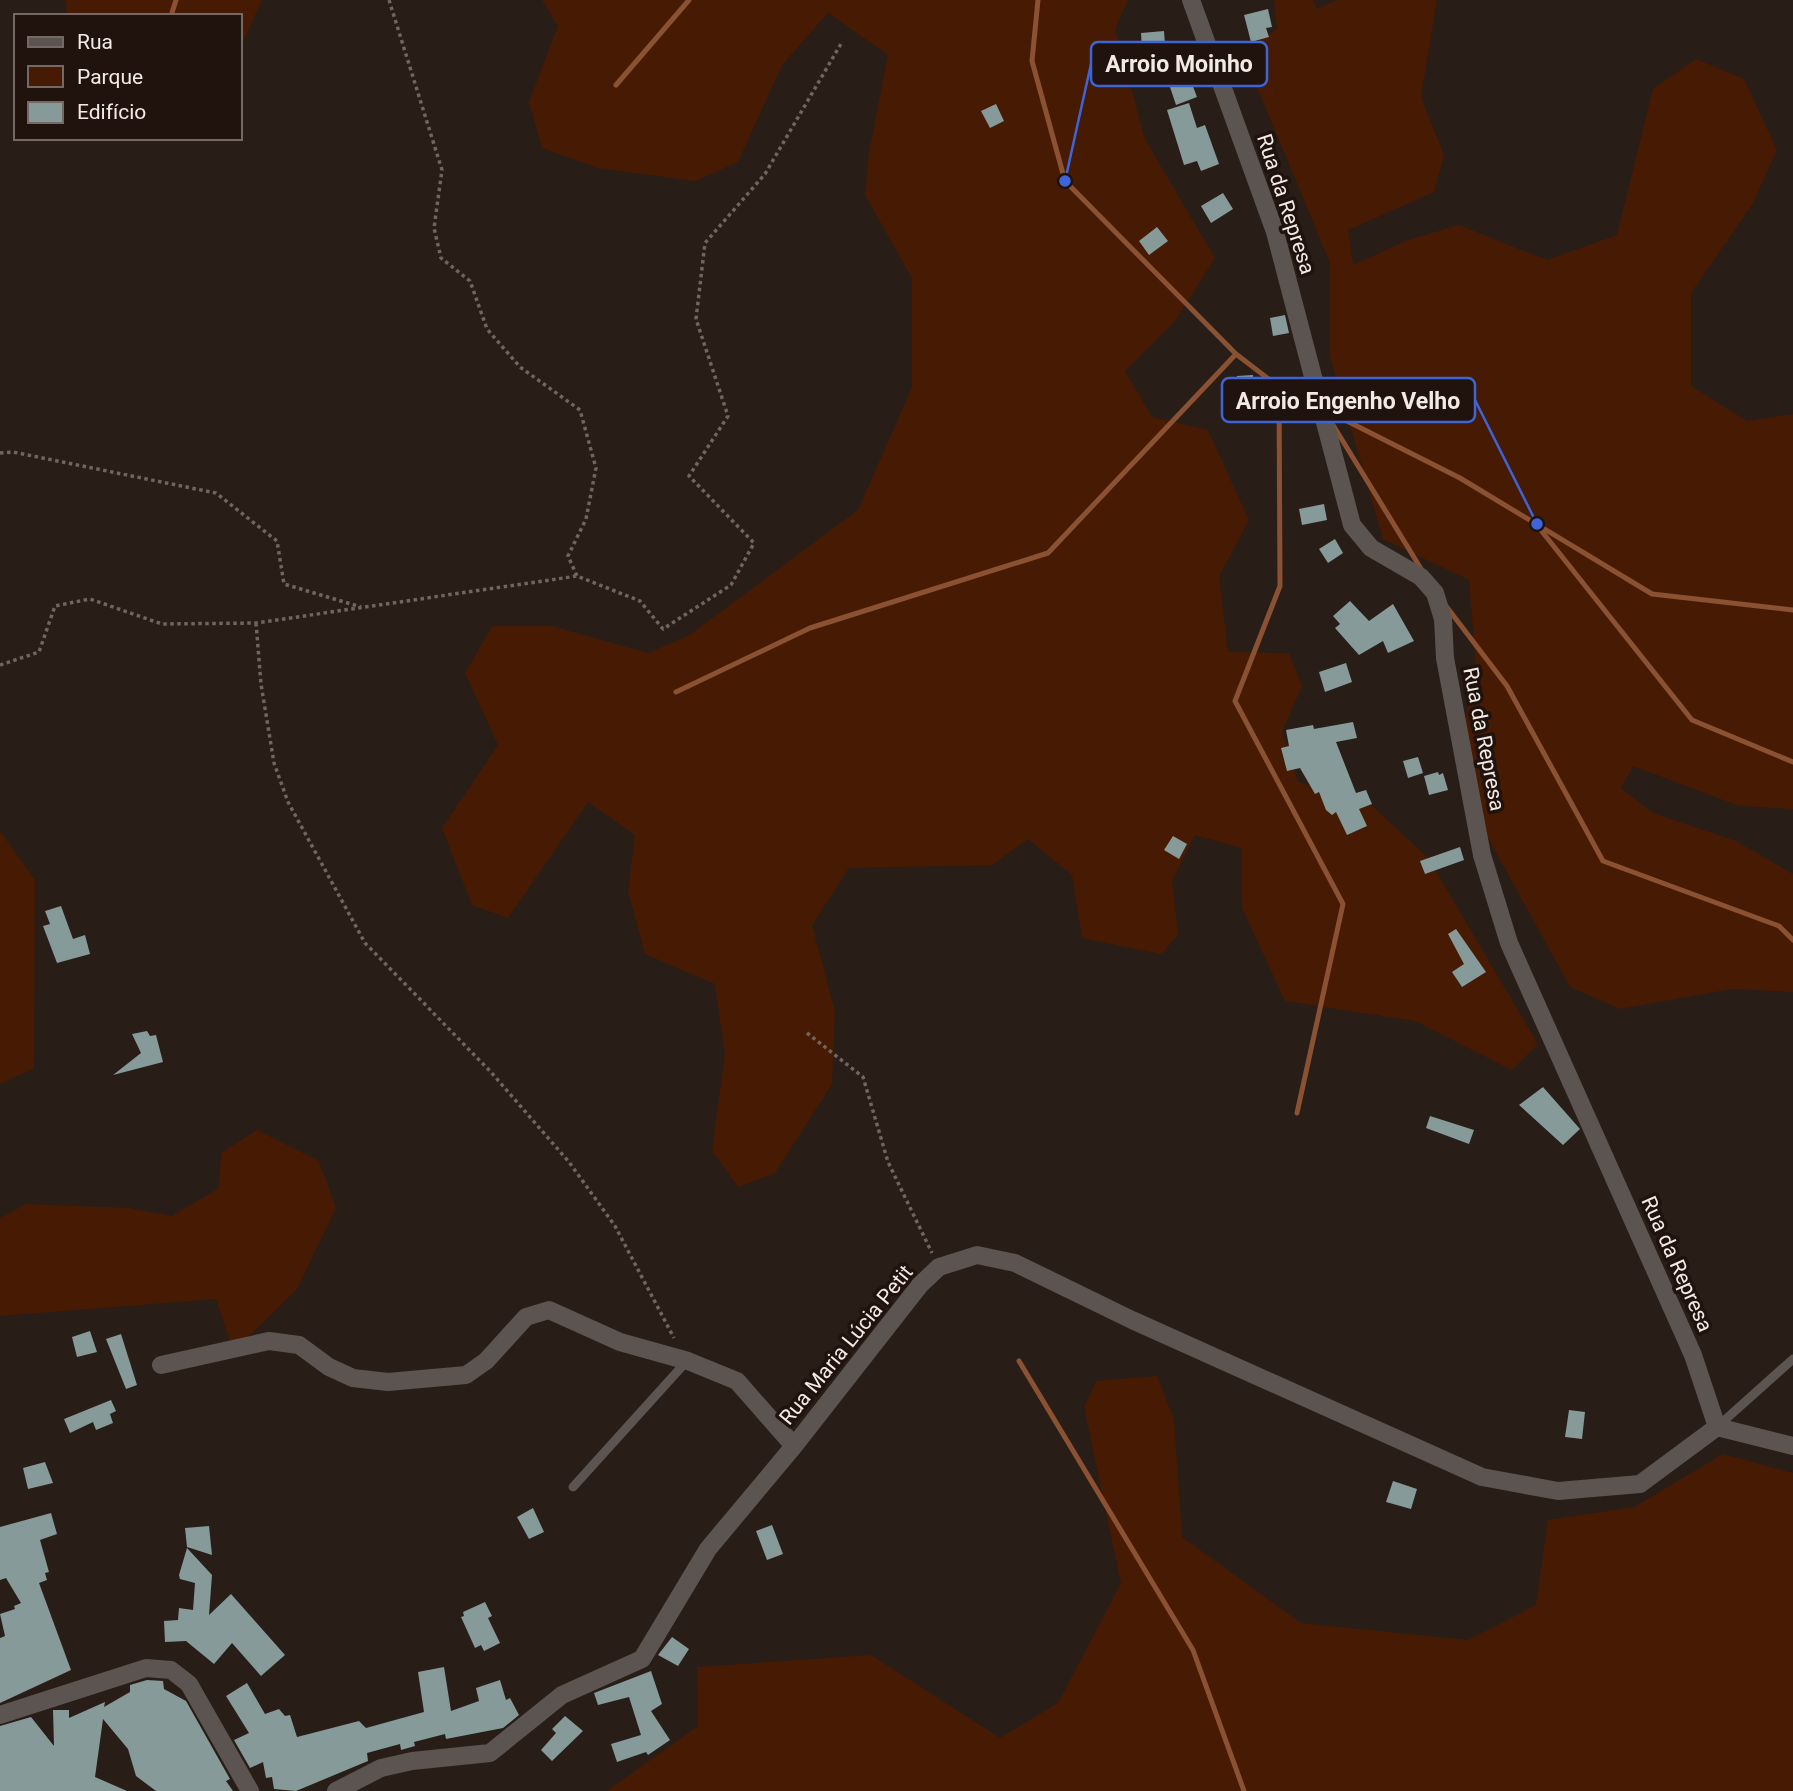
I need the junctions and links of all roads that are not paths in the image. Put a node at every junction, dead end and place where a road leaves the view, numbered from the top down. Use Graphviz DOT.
graph roads {
  1 [pos="1191,0"];
  2 [pos="1793,1359"];
  3 [pos="688,1361"];
  4 [pos="161,1365"];
  5 [pos="1717,1427"];
  6 [pos="794,1446"];
  7 [pos="1793,1447"];
  8 [pos="573,1487"];
  9 [pos="0,1715"];
  10 [pos="250,1791"];
  11 [pos="336,1791"];
  1 -- 5 [label="street, Rua da Represa"];
  2 -- 5 [label="lane"];
  3 -- 4 [label="street"];
  3 -- 6 [label="street"];
  3 -- 8 [label="lane"];
  5 -- 6 [label="street, Rua Maria Lúcia Petit"];
  5 -- 7 [label="street"];
  6 -- 11 [label="street, Rua Maria Lúcia Petit"];
  9 -- 10 [label="street"];
}
